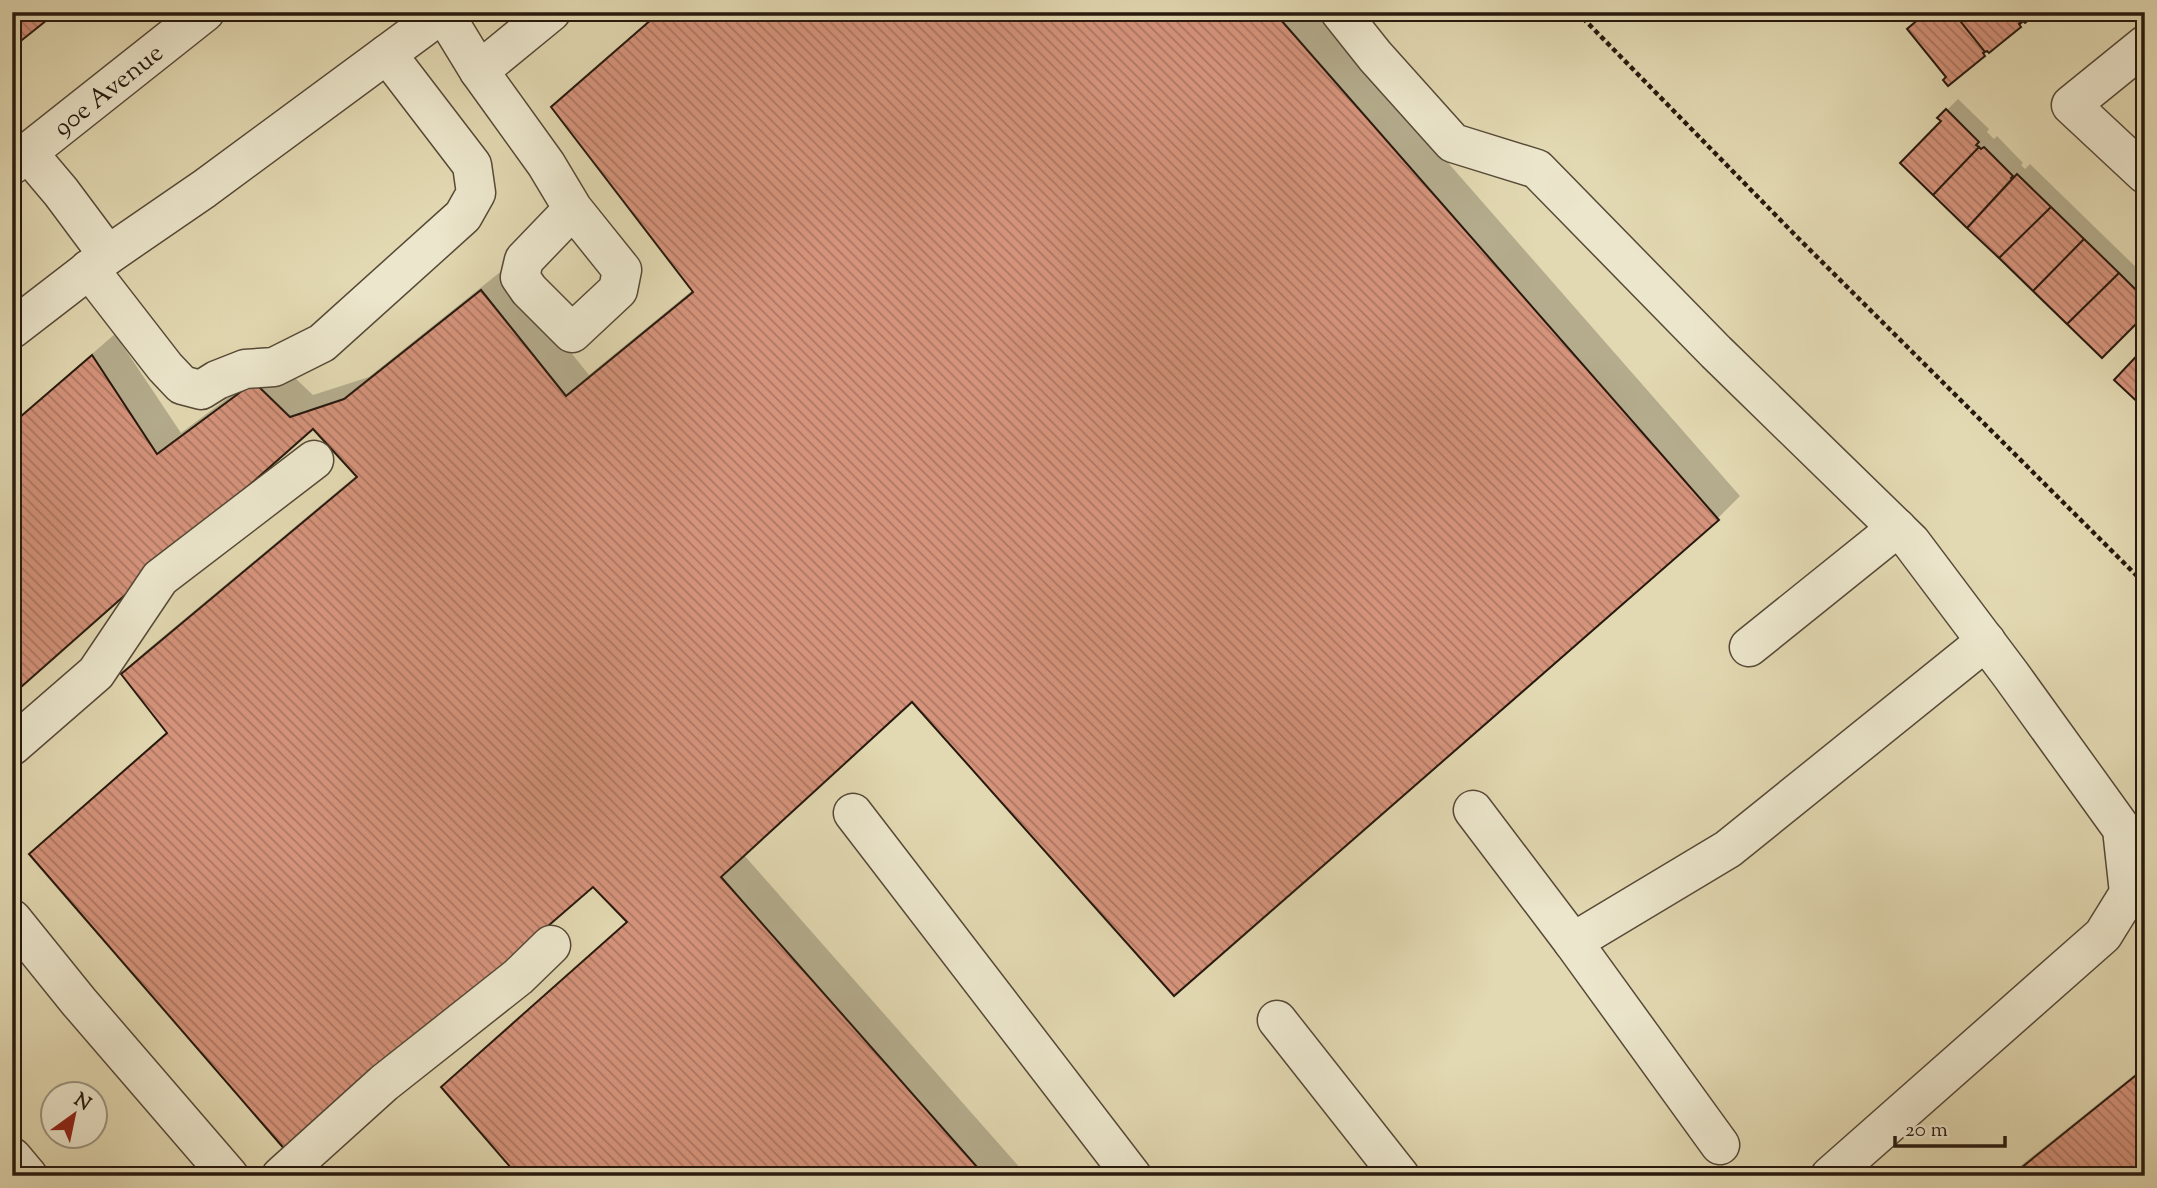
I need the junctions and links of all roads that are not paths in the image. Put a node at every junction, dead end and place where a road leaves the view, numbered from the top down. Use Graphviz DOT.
graph roads {
  1 [pos="205,12"];
  2 [pos="443,12"];
  3 [pos="551,12"];
  4 [pos="1340,12"];
  5 [pos="2145,45"];
  6 [pos="387,54"];
  7 [pos="479,71"];
  8 [pos="20,159"];
  9 [pos="2145,174"];
  10 [pos="573,209"];
  11 [pos="98,262"];
  12 [pos="12,329"];
  13 [pos="314,460"];
  14 [pos="1897,528"];
  15 [pos="1986,641"];
  16 [pos="1749,647"];
  17 [pos="12,746"];
  18 [pos="1473,810"];
  19 [pos="853,813"];
  20 [pos="12,919"];
  21 [pos="1573,942"];
  22 [pos="551,945"];
  23 [pos="1277,1020"];
  24 [pos="1720,1144"];
  25 [pos="12,1157"];
  26 [pos="28,1176"];
  27 [pos="229,1176"];
  28 [pos="281,1176"];
  29 [pos="1132,1176"];
  30 [pos="1400,1176"];
  31 [pos="1830,1176"];
  1 -- 8 [label="street, 90e Avenue"];
  2 -- 6 [label="street"];
  2 -- 7 [label="street"];
  3 -- 7 [label="street"];
  4 -- 14 [label="street"];
  5 -- 9 [label="street"];
  6 -- 11 [label="street"];
  6 -- 11 [label="street"];
  7 -- 10 [label="street"];
  8 -- 11 [label="street"];
  11 -- 12 [label="street"];
  13 -- 17 [label="street"];
  14 -- 15 [label="street"];
  14 -- 16 [label="street"];
  15 -- 21 [label="street"];
  15 -- 31 [label="street"];
  18 -- 21 [label="street"];
  19 -- 29 [label="street"];
  20 -- 27 [label="street"];
  21 -- 24 [label="street"];
  22 -- 28 [label="street"];
  23 -- 30 [label="street"];
  25 -- 26 [label="street"];
}
